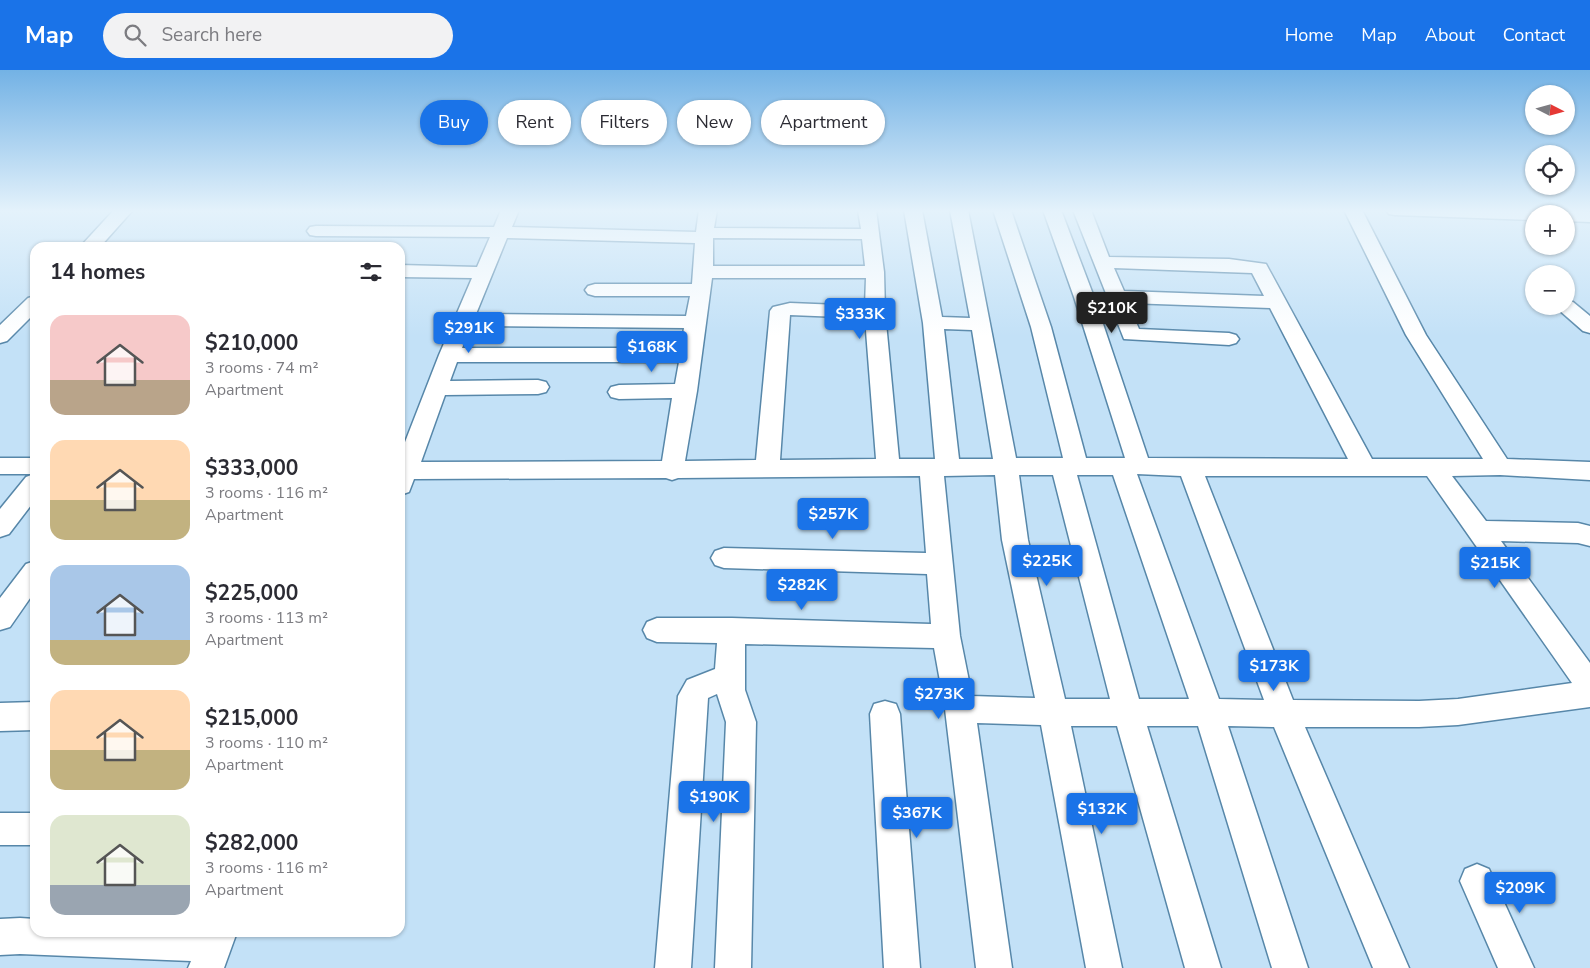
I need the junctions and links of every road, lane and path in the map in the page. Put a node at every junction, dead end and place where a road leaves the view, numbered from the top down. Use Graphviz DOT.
graph roads {
  1 [pos="491,252"];
  2 [pos="703,252"];
  3 [pos="872,252"];
  4 [pos="920,252"];
  5 [pos="967,252"];
  6 [pos="1016,252"];
  7 [pos="1067,252"];
  8 [pos="1098,252"];
  9 [pos="1374,252"];
  10 [pos="1102,262"];
  11 [pos="405,271"];
  12 [pos="875,272"];
  13 [pos="482,273"];
  14 [pos="701,281"];
  15 [pos="595,290"];
  16 [pos="1117,297"];
  17 [pos="1277,302"];
  18 [pos="30,307"];
  19 [pos="0,311"];
  20 [pos="875,312"];
  21 [pos="1575,314"];
  22 [pos="463,320"];
  23 [pos="696,322"];
  24 [pos="933,323"];
  25 [pos="980,324"];
  26 [pos="1590,327"];
  27 [pos="0,337"];
  28 [pos="1229,339"];
  29 [pos="449,355"];
  30 [pos="691,355"];
  31 [pos="538,387"];
  32 [pos="437,388"];
  33 [pos="686,391"];
  34 [pos="619,392"];
  35 [pos="0,466"];
  36 [pos="30,466"];
  37 [pos="1131,466"];
  38 [pos="939,467"];
  39 [pos="1006,467"];
  40 [pos="1070,467"];
  41 [pos="1500,467"];
  42 [pos="405,468"];
  43 [pos="888,468"];
  44 [pos="1190,468"];
  45 [pos="1365,468"];
  46 [pos="1434,468"];
  47 [pos="767,469"];
  48 [pos="672,471"];
  49 [pos="1590,471"];
  50 [pos="405,476"];
  51 [pos="30,489"];
  52 [pos="0,527"];
  53 [pos="1478,531"];
  54 [pos="1590,536"];
  55 [pos="724,558"];
  56 [pos="941,564"];
  57 [pos="30,578"];
  58 [pos="0,619"];
  59 [pos="657,630"];
  60 [pos="732,630"];
  61 [pos="946,636"];
  62 [pos="729,677"];
  63 [pos="1590,686"];
  64 [pos="1590,694"];
  65 [pos="960,709"];
  66 [pos="1053,712"];
  67 [pos="1128,712"];
  68 [pos="1208,712"];
  69 [pos="885,714"];
  70 [pos="1284,714"];
  71 [pos="30,716"];
  72 [pos="0,717"];
  73 [pos="30,829"];
  74 [pos="0,830"];
  75 [pos="1477,881"];
  76 [pos="30,937"];
  77 [pos="36,937"];
  78 [pos="0,938"];
  79 [pos="214,948"];
  80 [pos="673,968"];
  81 [pos="733,968"];
  82 [pos="902,968"];
  83 [pos="994,968"];
  84 [pos="1104,968"];
  85 [pos="1203,968"];
  86 [pos="1290,968"];
  87 [pos="1391,968"];
  88 [pos="1516,968"];
  1 -- 13 [label="street"];
  2 -- 14 [label="street"];
  3 -- 12 [label="street"];
  4 -- 24 [label="street"];
  5 -- 25 [label="street"];
  6 -- 40 [label="street"];
  7 -- 37 [label="street"];
  8 -- 10 [label="street"];
  9 -- 41 [label="street"];
  10 -- 16 [label="street"];
  10 -- 17 [label="street"];
  11 -- 13 [label="street"];
  12 -- 14 [label="street"];
  12 -- 20 [label="street"];
  13 -- 22 [label="street"];
  14 -- 15 [label="street"];
  14 -- 23 [label="street"];
  16 -- 17 [label="street"];
  16 -- 28 [label="street"];
  17 -- 45 [label="street"];
  18 -- 19 [label="street"];
  18 -- 27 [label="street"];
  20 -- 43 [label="street"];
  20 -- 47 [label="street"];
  21 -- 26 [label="street"];
  22 -- 23 [label="street"];
  22 -- 29 [label="street"];
  23 -- 30 [label="street"];
  24 -- 25 [label="street"];
  24 -- 38 [label="street"];
  25 -- 39 [label="street"];
  29 -- 30 [label="street"];
  29 -- 32 [label="street"];
  30 -- 33 [label="street"];
  31 -- 32 [label="street"];
  32 -- 42 [label="street"];
  33 -- 34 [label="street"];
  33 -- 48 [label="street"];
  35 -- 36 [label="street"];
  37 -- 40 [label="street"];
  37 -- 44 [label="street"];
  37 -- 68 [label="street"];
  38 -- 39 [label="street"];
  38 -- 43 [label="street"];
  38 -- 56 [label="street"];
  39 -- 40 [label="street"];
  39 -- 66 [label="street"];
  40 -- 67 [label="street"];
  41 -- 46 [label="street"];
  41 -- 49 [label="street"];
  43 -- 47 [label="street"];
  44 -- 45 [label="street"];
  44 -- 70 [label="street"];
  45 -- 46 [label="street"];
  46 -- 53 [label="street"];
  47 -- 48 [label="street"];
  48 -- 50 [label="street"];
  51 -- 52 [label="street"];
  53 -- 54 [label="street"];
  53 -- 63 [label="street"];
  55 -- 56 [label="street"];
  56 -- 61 [label="street"];
  57 -- 58 [label="street"];
  59 -- 60 [label="street"];
  60 -- 61 [label="street"];
  60 -- 62 [label="street"];
  61 -- 65 [label="street"];
  62 -- 80 [label="street"];
  62 -- 81 [label="street"];
  64 -- 70 [label="street"];
  65 -- 66 [label="street"];
  65 -- 83 [label="street"];
  66 -- 67 [label="street"];
  66 -- 84 [label="street"];
  67 -- 68 [label="street"];
  67 -- 85 [label="street"];
  68 -- 70 [label="street"];
  68 -- 86 [label="street"];
  69 -- 82 [label="street"];
  70 -- 87 [label="street"];
  71 -- 72 [label="street"];
  73 -- 74 [label="street"];
  75 -- 88 [label="street"];
  76 -- 78 [label="street"];
  77 -- 79 [label="street"];
}
